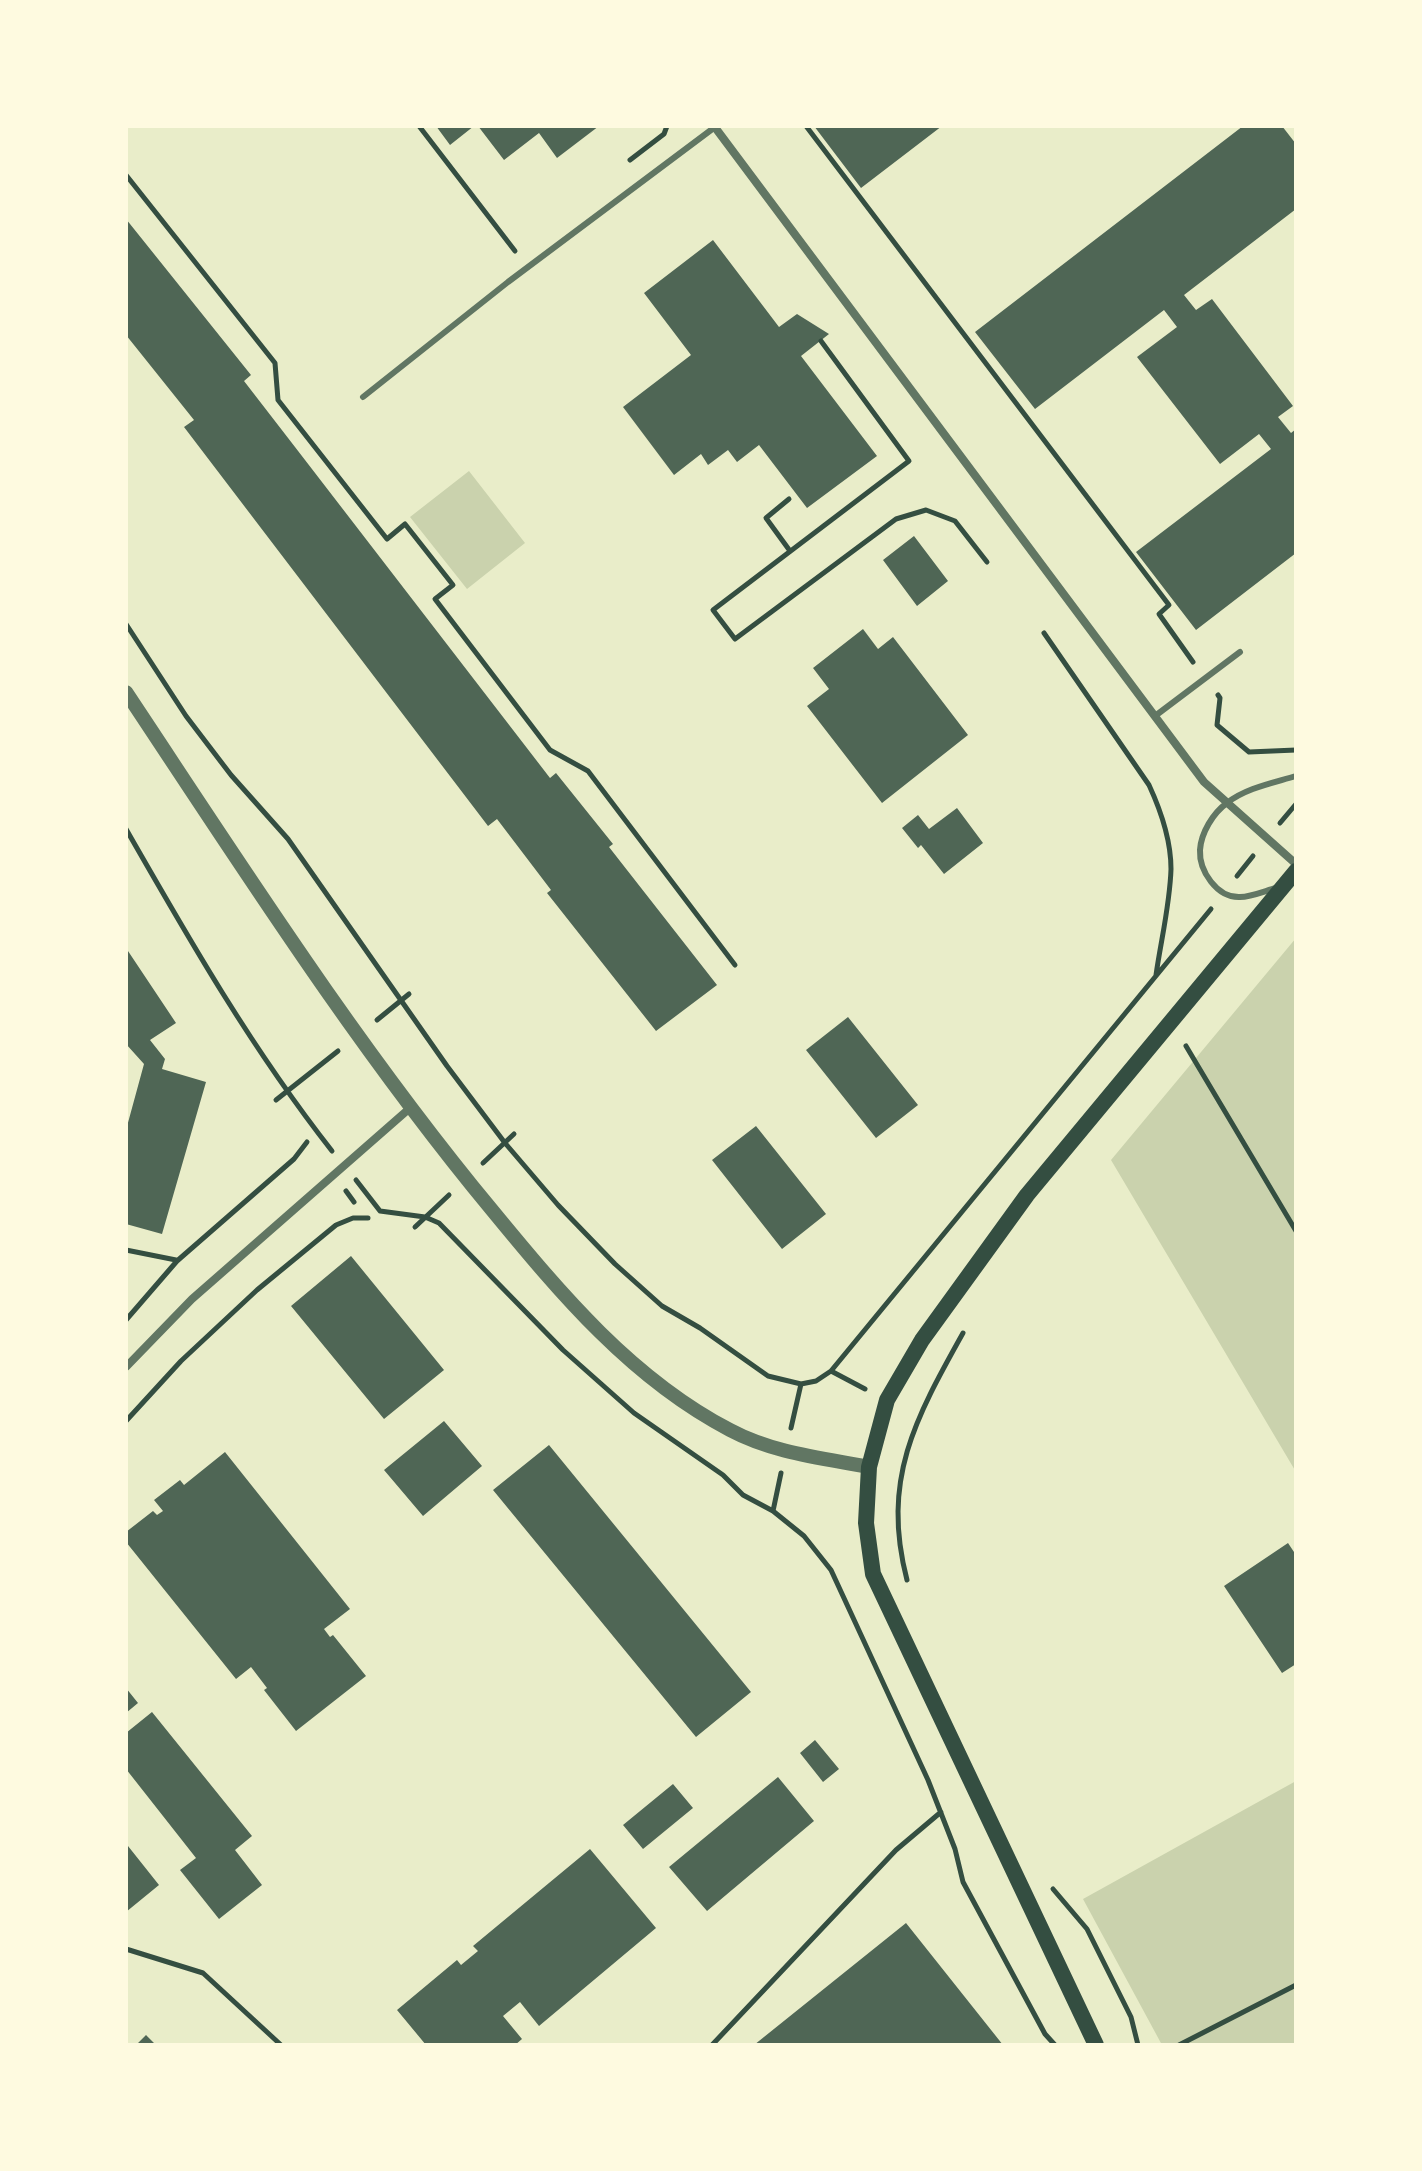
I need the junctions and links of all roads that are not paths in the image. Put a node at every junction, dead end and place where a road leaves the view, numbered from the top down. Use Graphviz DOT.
graph roads {
  1 [pos="714,127"];
  2 [pos="363,397"];
  3 [pos="1240,652"];
  4 [pos="126,692"];
  5 [pos="1155,716"];
  6 [pos="1296,776"];
  7 [pos="1226,803"];
  8 [pos="1296,864"];
  9 [pos="1296,871"];
  10 [pos="1284,886"];
  11 [pos="410,1108"];
  12 [pos="126,1367"];
  13 [pos="869,1467"];
  14 [pos="1096,2045"];
  1 -- 2 [label="lane"];
  1 -- 5 [label="street"];
  3 -- 5 [label="lane"];
  4 -- 11 [label="street"];
  5 -- 7 [label="street"];
  6 -- 7 [label="lane"];
  7 -- 8 [label="street"];
  7 -- 10 [label="lane"];
  9 -- 10 [label="main road"];
  10 -- 13 [label="main road"];
  11 -- 12 [label="street"];
  11 -- 13 [label="street"];
  13 -- 14 [label="main road"];
}
